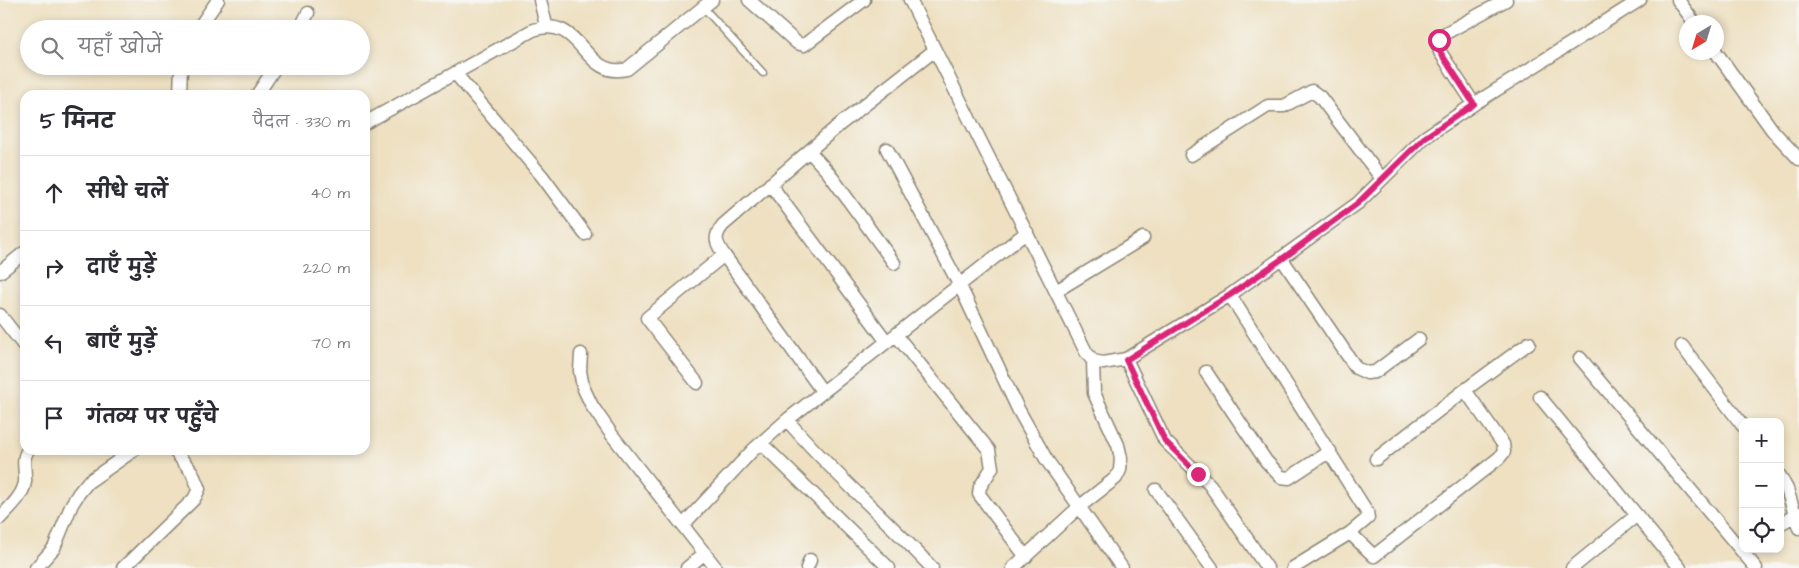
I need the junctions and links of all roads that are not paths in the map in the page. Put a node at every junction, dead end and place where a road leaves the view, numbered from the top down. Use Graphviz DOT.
graph roads {
  1 [pos="218,0"];
  2 [pos="540,0"];
  3 [pos="749,0"];
  4 [pos="864,0"];
  5 [pos="910,0"];
  6 [pos="1506,0"];
  7 [pos="1640,0"];
  8 [pos="1678,0"];
  9 [pos="707,4"];
  10 [pos="308,13"];
  11 [pos="1689,15"];
  12 [pos="204,20"];
  13 [pos="304,20"];
  14 [pos="546,25"];
  15 [pos="935,50"];
  16 [pos="1722,60"];
  17 [pos="455,73"];
  18 [pos="763,73"];
  19 [pos="181,75"];
  20 [pos="270,75"];
  21 [pos="180,90"];
  22 [pos="260,90"];
  23 [pos="1474,104"];
  24 [pos="370,120"];
  25 [pos="887,149"];
  26 [pos="809,151"];
  27 [pos="1191,155"];
  28 [pos="1799,159"];
  29 [pos="1382,179"];
  30 [pos="770,184"];
  31 [pos="1027,232"];
  32 [pos="585,234"];
  33 [pos="1143,238"];
  34 [pos="724,255"];
  35 [pos="20,256"];
  36 [pos="1282,259"];
  37 [pos="894,263"];
  38 [pos="0,272"];
  39 [pos="960,286"];
  40 [pos="1056,291"];
  41 [pos="1230,295"];
  42 [pos="0,315"];
  43 [pos="891,338"];
  44 [pos="1419,339"];
  45 [pos="20,341"];
  46 [pos="1529,343"];
  47 [pos="1682,346"];
  48 [pos="581,354"];
  49 [pos="1580,358"];
  50 [pos="1126,360"];
  51 [pos="1093,361"];
  52 [pos="1206,372"];
  53 [pos="697,383"];
  54 [pos="1465,390"];
  55 [pos="822,391"];
  56 [pos="1540,397"];
  57 [pos="787,420"];
  58 [pos="1739,421"];
  59 [pos="762,443"];
  60 [pos="1330,451"];
  61 [pos="25,455"];
  62 [pos="127,455"];
  63 [pos="178,455"];
  64 [pos="1376,459"];
  65 [pos="1784,483"];
  66 [pos="1156,490"];
  67 [pos="1079,507"];
  68 [pos="1797,514"];
  69 [pos="1637,515"];
  70 [pos="0,518"];
  71 [pos="1784,522"];
  72 [pos="683,525"];
  73 [pos="1799,528"];
  74 [pos="1350,533"];
  75 [pos="1739,544"];
  76 [pos="705,553"];
  77 [pos="1746,553"];
  78 [pos="1026,556"];
  79 [pos="36,568"];
  80 [pos="123,568"];
  81 [pos="687,568"];
  82 [pos="716,568"];
  83 [pos="889,568"];
  84 [pos="932,568"];
  85 [pos="1013,568"];
  86 [pos="1122,568"];
  87 [pos="1212,568"];
  88 [pos="1267,568"];
  89 [pos="1293,568"];
  90 [pos="1572,568"];
  91 [pos="1680,568"];
  92 [pos="1756,568"];
  1 -- 12 [label="street"];
  2 -- 14 [label="street"];
  3 -- 4 [label="street"];
  5 -- 15 [label="street"];
  6 -- 23 [label="street"];
  7 -- 23 [label="street"];
  8 -- 11 [label="street"];
  9 -- 14 [label="street"];
  9 -- 18 [label="lane"];
  10 -- 13 [label="street"];
  14 -- 17 [label="street"];
  15 -- 26 [label="street"];
  15 -- 31 [label="street"];
  16 -- 28 [label="street"];
  17 -- 24 [label="street"];
  17 -- 32 [label="street"];
  19 -- 21 [label="street"];
  20 -- 22 [label="street"];
  23 -- 29 [label="street"];
  25 -- 39 [label="street"];
  26 -- 30 [label="street"];
  26 -- 37 [label="street"];
  27 -- 29 [label="street"];
  29 -- 36 [label="street"];
  30 -- 34 [label="street"];
  30 -- 43 [label="street"];
  31 -- 39 [label="street"];
  31 -- 40 [label="street"];
  33 -- 40 [label="street"];
  34 -- 53 [label="street"];
  34 -- 55 [label="street"];
  35 -- 38 [label="street"];
  36 -- 41 [label="street"];
  36 -- 44 [label="street"];
  39 -- 43 [label="street"];
  39 -- 67 [label="street"];
  40 -- 51 [label="street"];
  41 -- 50 [label="street"];
  41 -- 60 [label="street"];
  42 -- 45 [label="street"];
  43 -- 55 [label="street"];
  43 -- 78 [label="street"];
  46 -- 54 [label="street"];
  47 -- 58 [label="street"];
  48 -- 72 [label="street"];
  49 -- 75 [label="street"];
  50 -- 51 [label="street"];
  50 -- 88 [label="street"];
  51 -- 67 [label="street"];
  52 -- 60 [label="street"];
  54 -- 64 [label="street"];
  54 -- 74 [label="street"];
  55 -- 57 [label="street"];
  56 -- 69 [label="street"];
  57 -- 59 [label="street"];
  57 -- 84 [label="street"];
  59 -- 72 [label="street"];
  59 -- 83 [label="street"];
  60 -- 74 [label="street"];
  61 -- 70 [label="street"];
  62 -- 79 [label="street"];
  63 -- 80 [label="street"];
  65 -- 68 [label="street"];
  66 -- 87 [label="street"];
  67 -- 78 [label="street"];
  67 -- 86 [label="street"];
  68 -- 71 [label="street"];
  68 -- 73 [label="street"];
  69 -- 90 [label="street"];
  69 -- 91 [label="street"];
  72 -- 76 [label="street"];
  74 -- 89 [label="street"];
  76 -- 81 [label="street"];
  76 -- 82 [label="street"];
  77 -- 92 [label="street"];
  78 -- 85 [label="street"];
}
